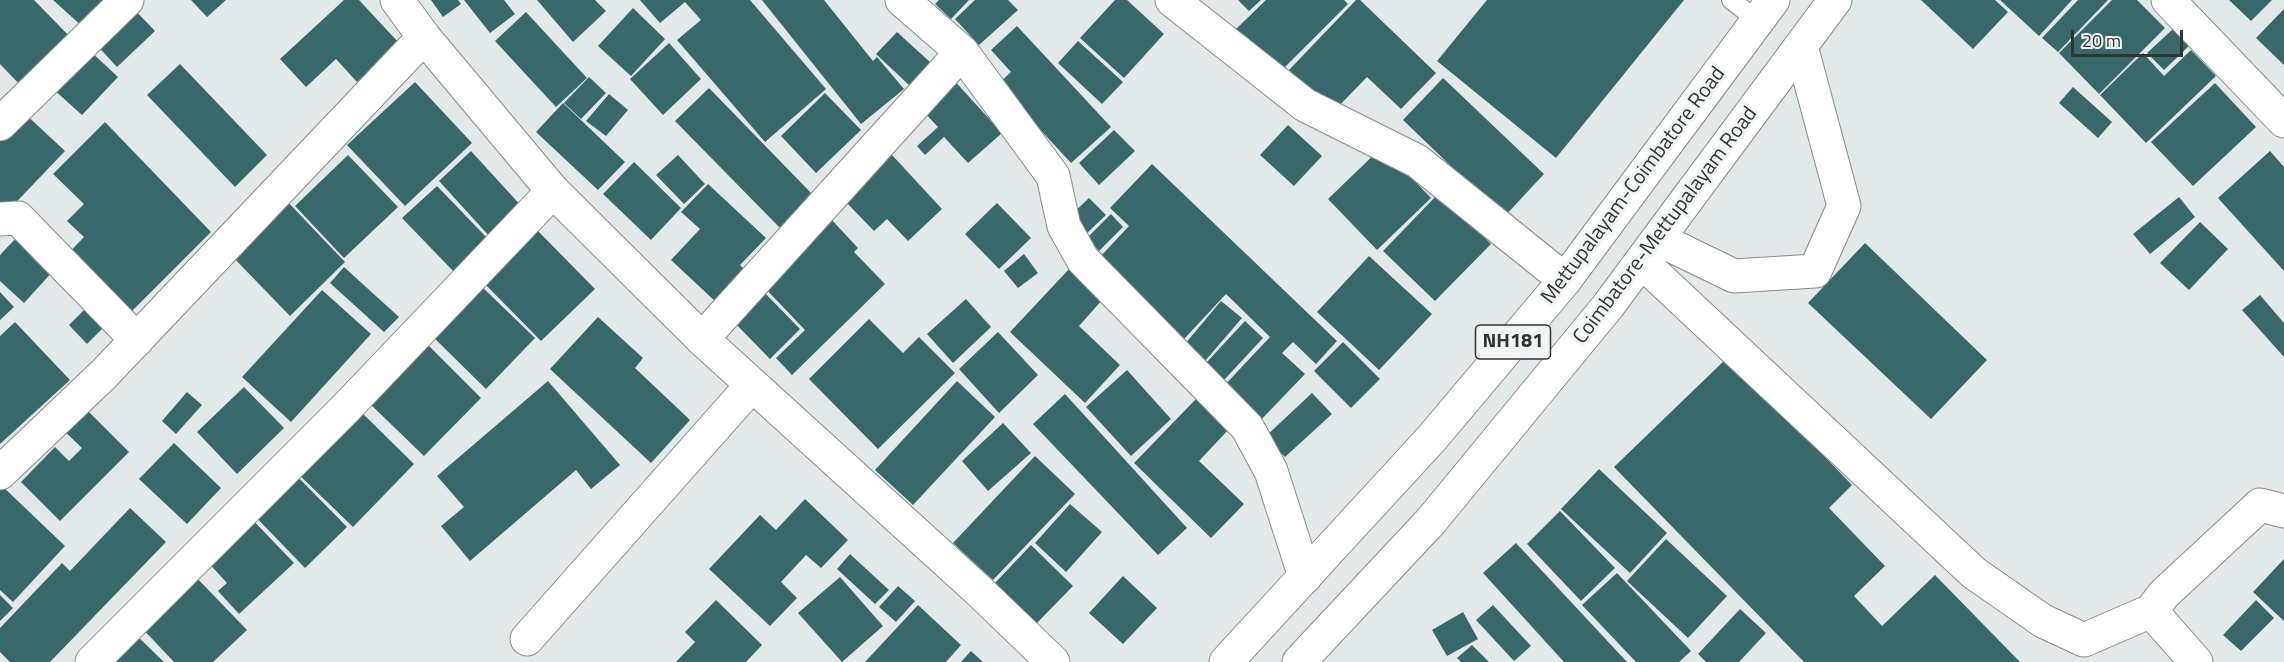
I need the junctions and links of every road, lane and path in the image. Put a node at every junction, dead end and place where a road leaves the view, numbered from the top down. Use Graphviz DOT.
graph roads {
  1 [pos="127,0"];
  2 [pos="398,0"];
  3 [pos="902,0"];
  4 [pos="1172,0"];
  5 [pos="1731,0"];
  6 [pos="1835,0"];
  7 [pos="2168,0"];
  8 [pos="1765,11"];
  9 [pos="424,37"];
  10 [pos="1801,46"];
  11 [pos="962,52"];
  12 [pos="2284,121"];
  13 [pos="0,124"];
  14 [pos="553,191"];
  15 [pos="0,219"];
  16 [pos="1650,250"];
  17 [pos="1565,280"];
  18 [pos="702,339"];
  19 [pos="137,340"];
  20 [pos="752,384"];
  21 [pos="0,473"];
  22 [pos="2284,511"];
  23 [pos="1305,577"];
  24 [pos="2151,611"];
  25 [pos="528,639"];
  26 [pos="92,662"];
  27 [pos="1053,662"];
  28 [pos="1226,662"];
  29 [pos="1299,662"];
  30 [pos="2196,662"];
  1 -- 13 [label="main road"];
  2 -- 9 [label="main road"];
  3 -- 11 [label="main road"];
  4 -- 17 [label="main road"];
  5 -- 8 [label="lane"];
  6 -- 10 [label="main road, Coimbatore-Mettupalayam Road / NH181"];
  7 -- 12 [label="main road"];
  8 -- 17 [label="main road, Mettupalayam-Coimbatore Road / NH181"];
  9 -- 14 [label="main road"];
  9 -- 19 [label="main road"];
  10 -- 16 [label="main road, Coimbatore-Mettupalayam Road / NH181"];
  10 -- 16 [label="main road"];
  11 -- 18 [label="main road"];
  11 -- 23 [label="main road"];
  14 -- 18 [label="main road"];
  14 -- 26 [label="main road"];
  15 -- 19 [label="main road"];
  16 -- 24 [label="main road"];
  16 -- 29 [label="main road, Coimbatore-Mettupalayam Road / NH181"];
  17 -- 23 [label="main road, Mettupalayam-Coimbatore Road / NH181"];
  18 -- 20 [label="main road"];
  19 -- 21 [label="main road"];
  20 -- 25 [label="main road"];
  20 -- 27 [label="main road"];
  22 -- 24 [label="main road"];
  23 -- 28 [label="main road, Mettupalayam-Coimbatore Road / NH181"];
  24 -- 30 [label="main road"];
}
